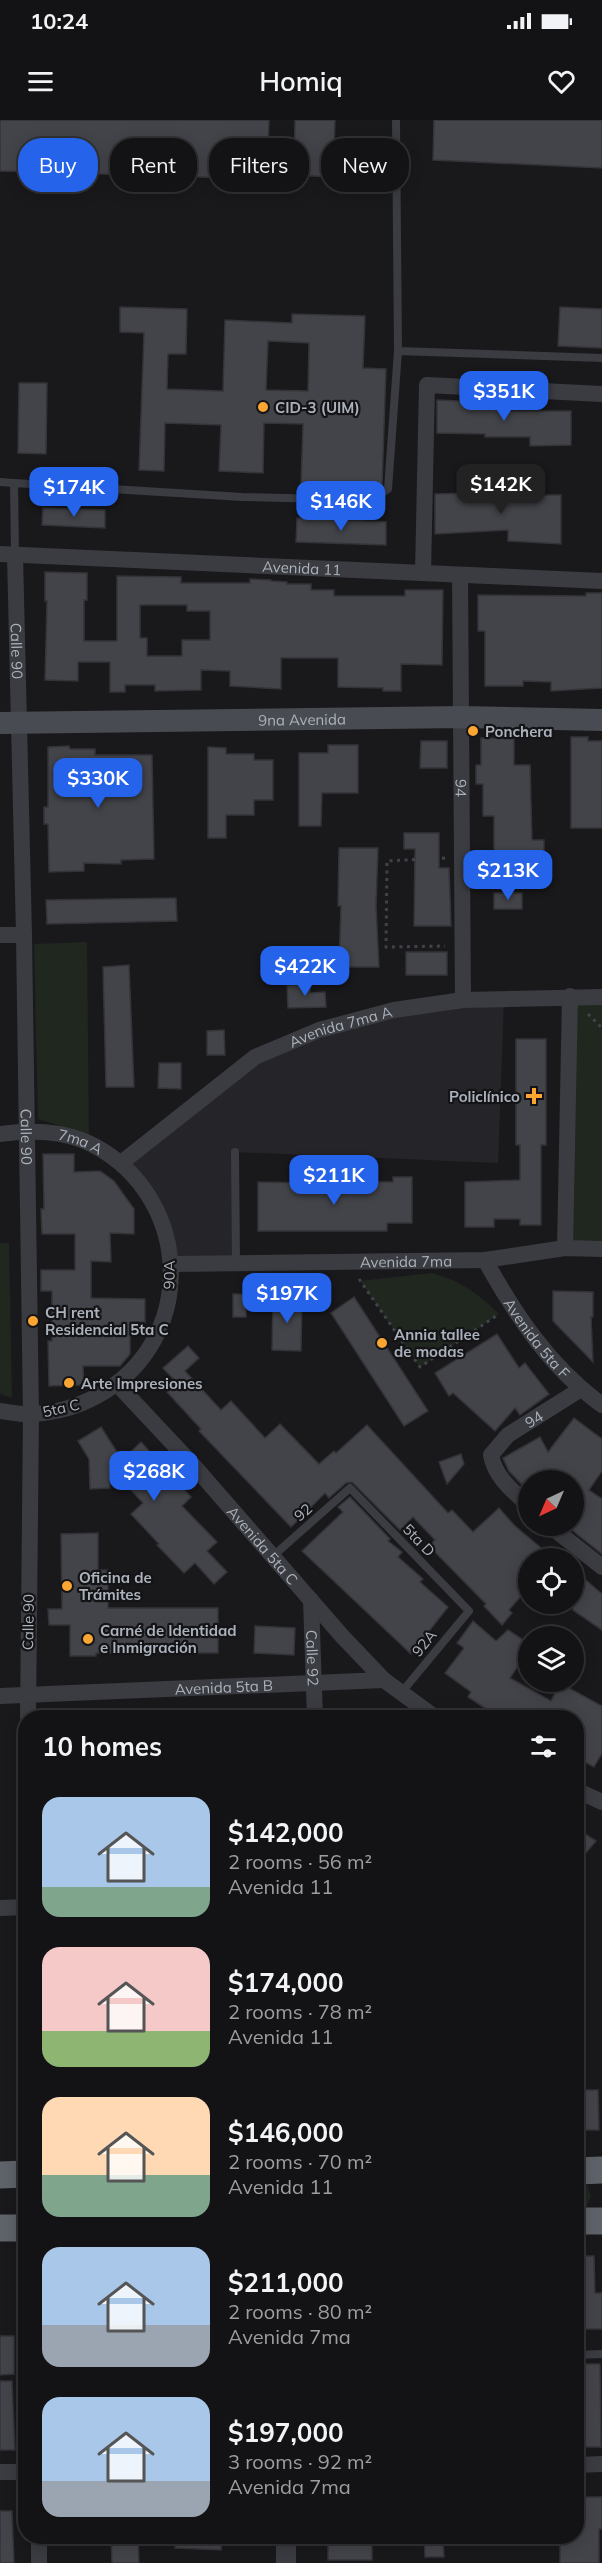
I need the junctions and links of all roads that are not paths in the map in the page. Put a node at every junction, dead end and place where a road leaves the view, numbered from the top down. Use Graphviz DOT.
graph roads {
  1 [pos="396,120"];
  2 [pos="398,351"];
  3 [pos="602,358"];
  4 [pos="602,394"];
  5 [pos="0,482"];
  6 [pos="14,483"];
  7 [pos="8,555"];
  8 [pos="423,573"];
  9 [pos="460,575"];
  10 [pos="602,581"];
  11 [pos="460,717"];
  12 [pos="602,720"];
  13 [pos="10,723"];
  14 [pos="0,935"];
  15 [pos="24,935"];
  16 [pos="570,996"];
  17 [pos="602,997"];
  18 [pos="463,1000"];
  19 [pos="28,1130"];
  20 [pos="0,1134"];
  21 [pos="235,1152"];
  22 [pos="121,1163"];
  23 [pos="565,1248"];
  24 [pos="602,1249"];
  25 [pos="485,1260"];
  26 [pos="236,1263"];
  27 [pos="172,1264"];
  28 [pos="118,1385"];
  29 [pos="580,1389"];
  30 [pos="602,1405"];
  31 [pos="0,1411"];
  32 [pos="31,1414"];
  33 [pos="350,1488"];
  34 [pos="518,1495"];
  35 [pos="563,1536"];
  36 [pos="273,1556"];
  37 [pos="602,1567"];
  38 [pos="311,1600"];
  39 [pos="469,1611"];
  40 [pos="384,1680"];
  41 [pos="314,1683"];
  42 [pos="401,1693"];
  43 [pos="27,1695"];
  44 [pos="0,1696"];
  45 [pos="28,1710"];
  46 [pos="315,1710"];
  47 [pos="425,1710"];
  48 [pos="584,1794"];
  49 [pos="602,1802"];
  50 [pos="18,1907"];
  51 [pos="0,1908"];
  52 [pos="602,2170"];
  53 [pos="584,2171"];
  54 [pos="18,2174"];
  55 [pos="0,2175"];
  56 [pos="584,2221"];
  57 [pos="602,2221"];
  58 [pos="0,2228"];
  59 [pos="18,2228"];
  60 [pos="602,2354"];
  61 [pos="584,2355"];
  62 [pos="602,2464"];
  63 [pos="584,2465"];
  64 [pos="0,2472"];
  65 [pos="18,2472"];
  66 [pos="39,2544"];
  67 [pos="286,2544"];
  68 [pos="39,2563"];
  69 [pos="286,2563"];
  1 -- 2 [label="lane"];
  2 -- 3 [label="lane"];
  2 -- 6 [label="lane"];
  4 -- 8 [label="street"];
  5 -- 6 [label="lane"];
  6 -- 7 [label="lane"];
  7 -- 8 [label="street, Avenida 11"];
  7 -- 13 [label="street, Calle 90"];
  8 -- 9 [label="street, Avenida 11"];
  9 -- 10 [label="street, Avenida 11"];
  9 -- 11 [label="street, 94"];
  11 -- 12 [label="main road, 9na Avenida"];
  11 -- 13 [label="main road, 9na Avenida"];
  11 -- 18 [label="street, 94"];
  13 -- 15 [label="street, Calle 90"];
  14 -- 15 [label="street"];
  15 -- 19 [label="street, Calle 90"];
  16 -- 17 [label="street, Avenida 7ma A"];
  16 -- 18 [label="street, Avenida 7ma A"];
  16 -- 23 [label="street"];
  18 -- 22 [label="street, Avenida 7ma A"];
  19 -- 20 [label="street, 7ma A"];
  19 -- 22 [label="street, 7ma A"];
  19 -- 32 [label="street, Calle 90"];
  21 -- 26 [label="lane"];
  22 -- 27 [label="street, 90A"];
  23 -- 24 [label="street, Avenida 7ma"];
  23 -- 25 [label="street, Avenida 7ma"];
  25 -- 26 [label="street, Avenida 7ma"];
  25 -- 29 [label="street, Avenida 5ta F"];
  26 -- 27 [label="street, Avenida 7ma"];
  27 -- 28 [label="street, 90A"];
  28 -- 32 [label="street, 5ta C"];
  28 -- 36 [label="street, Avenida 5ta C"];
  29 -- 30 [label="street, Avenida 5ta F"];
  29 -- 34 [label="street, 94"];
  31 -- 32 [label="street, 5ta C"];
  32 -- 43 [label="street, Calle 90"];
  33 -- 36 [label="lane, 92"];
  33 -- 39 [label="lane, 5ta D"];
  35 -- 37 [label="street"];
  36 -- 38 [label="street, Avenida 5ta C"];
  38 -- 40 [label="street, Avenida 5ta C"];
  38 -- 41 [label="street, Calle 92"];
  39 -- 42 [label="lane, 92A"];
  40 -- 41 [label="street, Avenida 5ta B"];
  40 -- 42 [label="street"];
  41 -- 43 [label="street, Avenida 5ta B"];
  41 -- 46 [label="street, Calle 92"];
  42 -- 47 [label="street"];
  43 -- 44 [label="street, Avenida 5ta B"];
  43 -- 45 [label="street, Calle 90"];
  48 -- 49 [label="street"];
  50 -- 51 [label="street"];
  52 -- 53 [label="highway"];
  54 -- 55 [label="highway"];
  56 -- 57 [label="highway"];
  58 -- 59 [label="highway"];
  60 -- 61 [label="lane"];
  62 -- 63 [label="street"];
  64 -- 65 [label="street"];
  66 -- 68 [label="street"];
  67 -- 69 [label="street"];
}
